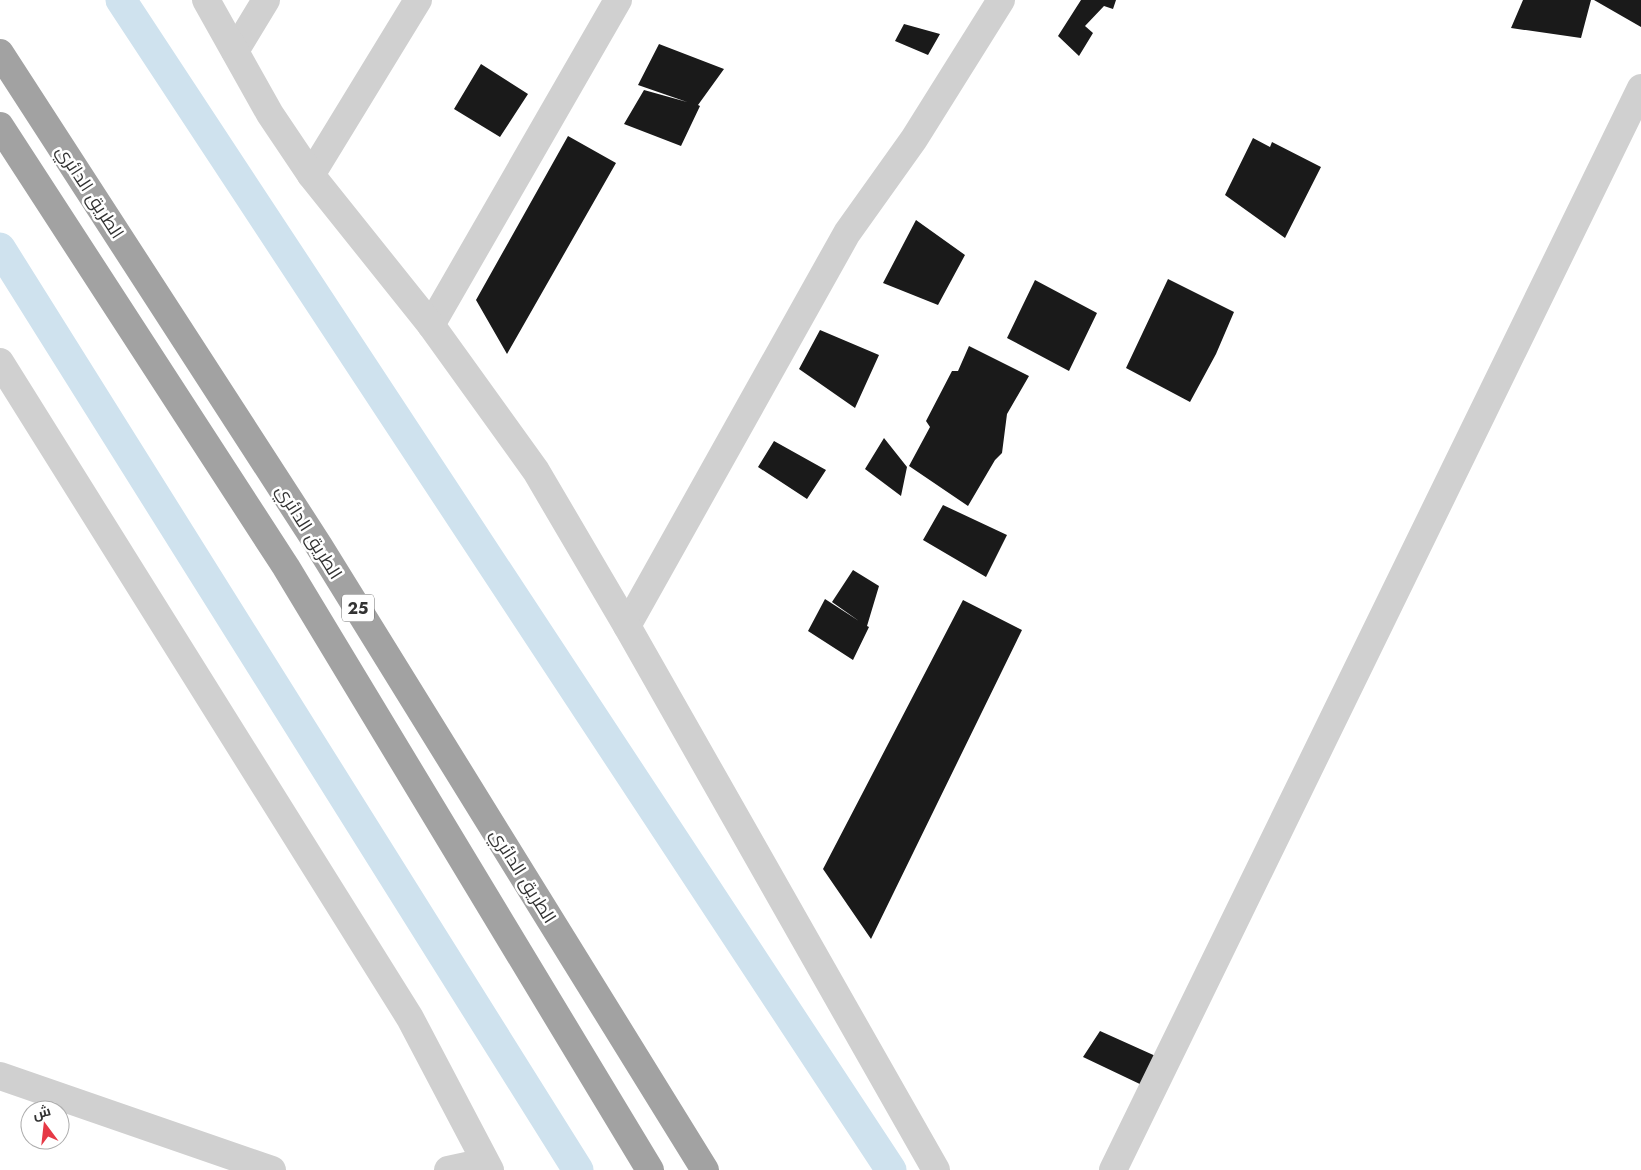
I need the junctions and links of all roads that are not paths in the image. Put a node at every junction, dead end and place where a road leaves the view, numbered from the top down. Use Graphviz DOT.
graph roads {
  1 [pos="206,0"];
  2 [pos="266,0"];
  3 [pos="418,0"];
  4 [pos="618,0"];
  5 [pos="1001,0"];
  6 [pos="235,50"];
  7 [pos="0,53"];
  8 [pos="1641,88"];
  9 [pos="0,126"];
  10 [pos="311,175"];
  11 [pos="431,325"];
  12 [pos="0,362"];
  13 [pos="627,626"];
  14 [pos="0,1076"];
  15 [pos="487,1166"];
  16 [pos="272,1170"];
  17 [pos="448,1170"];
  18 [pos="650,1170"];
  19 [pos="705,1170"];
  20 [pos="936,1170"];
  21 [pos="1113,1170"];
  1 -- 6 [label="street"];
  2 -- 6 [label="street"];
  3 -- 10 [label="street"];
  4 -- 11 [label="street"];
  5 -- 13 [label="street"];
  6 -- 10 [label="street"];
  7 -- 19 [label="highway, الطريق الدائري / 25"];
  8 -- 21 [label="street"];
  9 -- 18 [label="highway, 25"];
  10 -- 11 [label="street"];
  11 -- 13 [label="street"];
  12 -- 15 [label="street"];
  13 -- 20 [label="street"];
  14 -- 16 [label="street"];
  15 -- 17 [label="street"];
}
